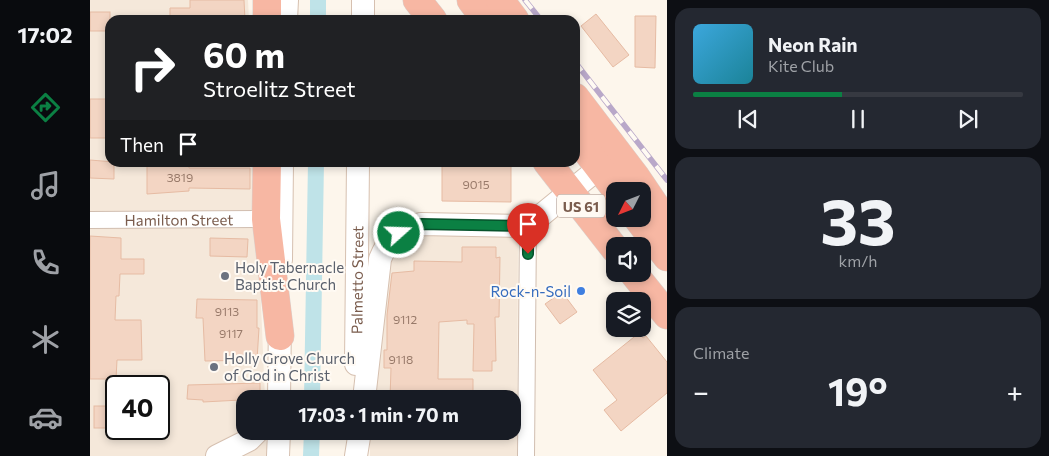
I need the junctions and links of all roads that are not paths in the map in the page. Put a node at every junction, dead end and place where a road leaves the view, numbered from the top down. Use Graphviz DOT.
graph roads {
  1 [pos="267,0"];
  2 [pos="286,0"];
  3 [pos="363,0"];
  4 [pos="471,0"];
  5 [pos="500,0"];
  6 [pos="267,15"];
  7 [pos="286,15"];
  8 [pos="363,15"];
  9 [pos="482,15"];
  10 [pos="511,15"];
  11 [pos="580,106"];
  12 [pos="580,143"];
  13 [pos="267,167"];
  14 [pos="282,167"];
  15 [pos="358,167"];
  16 [pos="551,167"];
  17 [pos="599,168"];
  18 [pos="623,182"];
  19 [pos="625,182"];
  20 [pos="570,192"];
  21 [pos="266,219"];
  22 [pos="90,220"];
  23 [pos="528,226"];
  24 [pos="646,230"];
  25 [pos="606,238"];
  26 [pos="666,257"];
  27 [pos="640,282"];
  28 [pos="666,315"];
  29 [pos="280,336"];
  30 [pos="278,390"];
  31 [pos="356,390"];
  32 [pos="365,390"];
  33 [pos="246,440"];
  34 [pos="279,440"];
  35 [pos="356,440"];
  36 [pos="359,440"];
  37 [pos="217,456"];
  38 [pos="278,456"];
  39 [pos="356,456"];
  40 [pos="526,456"];
  1 -- 6 [label="highway"];
  2 -- 7 [label="street"];
  3 -- 8 [label="street"];
  4 -- 9 [label="highway"];
  5 -- 10 [label="highway"];
  11 -- 19 [label="highway"];
  12 -- 17 [label="highway, US 61"];
  13 -- 21 [label="highway"];
  14 -- 29 [label="street"];
  15 -- 31 [label="street, Palmetto Street"];
  16 -- 20 [label="highway, US 61"];
  17 -- 18 [label="highway, US 61"];
  17 -- 20 [label="street"];
  20 -- 23 [label="street"];
  20 -- 25 [label="highway, US 61"];
  21 -- 22 [label="street, Hamilton Street"];
  21 -- 29 [label="highway"];
  23 -- 32 [label="street"];
  23 -- 40 [label="street"];
  24 -- 26 [label="highway"];
  27 -- 28 [label="highway"];
  29 -- 30 [label="street"];
  33 -- 37 [label="street"];
  34 -- 38 [label="street"];
  35 -- 39 [label="street"];
  36 -- 39 [label="street"];
}
